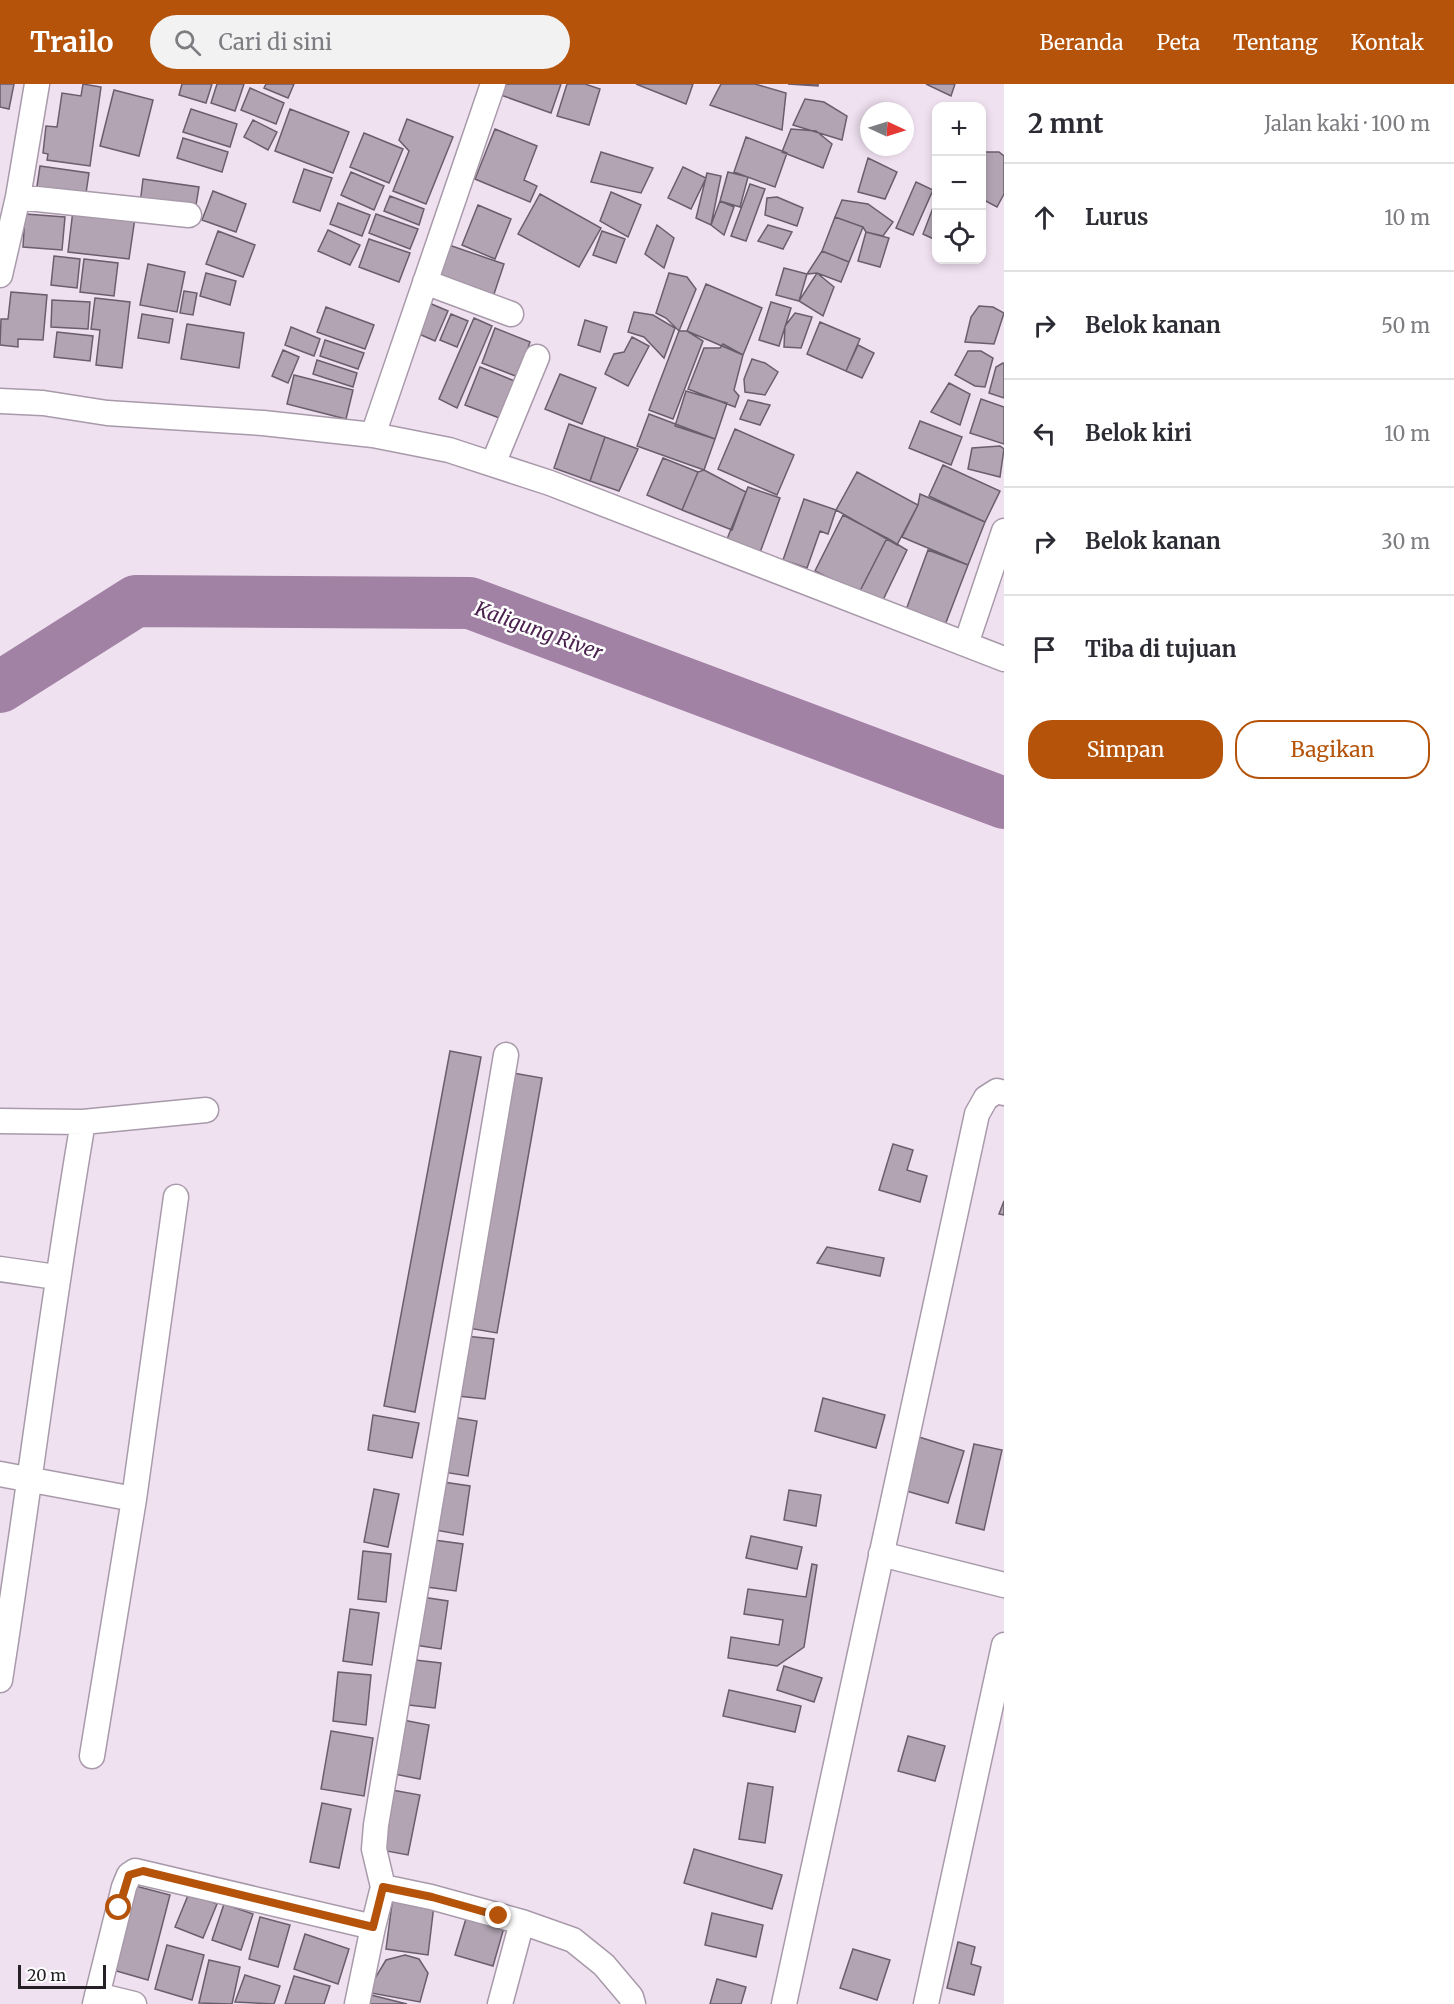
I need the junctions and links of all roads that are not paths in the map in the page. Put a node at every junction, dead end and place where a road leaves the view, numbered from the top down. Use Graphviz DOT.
graph roads {
  1 [pos="37,84"];
  2 [pos="493,84"];
  3 [pos="18,197"];
  4 [pos="189,215"];
  5 [pos="0,275"];
  6 [pos="425,282"];
  7 [pos="511,314"];
  8 [pos="537,357"];
  9 [pos="0,401"];
  10 [pos="373,435"];
  11 [pos="494,464"];
  12 [pos="1003,535"];
  13 [pos="966,644"];
  14 [pos="1004,659"];
  15 [pos="506,1055"];
  16 [pos="1004,1093"];
  17 [pos="206,1110"];
  18 [pos="0,1121"];
  19 [pos="83,1122"];
  20 [pos="176,1197"];
  21 [pos="0,1269"];
  22 [pos="56,1276"];
  23 [pos="0,1474"];
  24 [pos="31,1478"];
  25 [pos="134,1498"];
  26 [pos="881,1554"];
  27 [pos="1004,1585"];
  28 [pos="1004,1645"];
  29 [pos="0,1680"];
  30 [pos="92,1756"];
  31 [pos="383,1887"];
  32 [pos="522,1922"];
  33 [pos="373,1927"];
  34 [pos="96,2000"];
  35 [pos="134,2004"];
  36 [pos="357,2004"];
  37 [pos="500,2004"];
  38 [pos="633,2004"];
  39 [pos="784,2004"];
  40 [pos="926,2004"];
  1 -- 3 [label="street"];
  2 -- 6 [label="street"];
  3 -- 4 [label="street"];
  3 -- 5 [label="street"];
  6 -- 7 [label="street"];
  6 -- 10 [label="street"];
  8 -- 11 [label="street"];
  9 -- 10 [label="street"];
  10 -- 11 [label="street"];
  11 -- 13 [label="street"];
  12 -- 13 [label="street"];
  13 -- 14 [label="street"];
  15 -- 31 [label="street"];
  16 -- 26 [label="street"];
  17 -- 19 [label="street"];
  18 -- 19 [label="street"];
  19 -- 22 [label="street"];
  20 -- 25 [label="street"];
  21 -- 22 [label="street"];
  22 -- 24 [label="street"];
  23 -- 24 [label="street"];
  24 -- 25 [label="street"];
  24 -- 29 [label="street"];
  25 -- 30 [label="street"];
  26 -- 27 [label="street"];
  26 -- 39 [label="street"];
  28 -- 40 [label="street"];
  31 -- 32 [label="street"];
  31 -- 33 [label="street"];
  32 -- 37 [label="street"];
  32 -- 38 [label="street"];
  33 -- 34 [label="street"];
  33 -- 36 [label="street"];
  34 -- 35 [label="street"];
}
